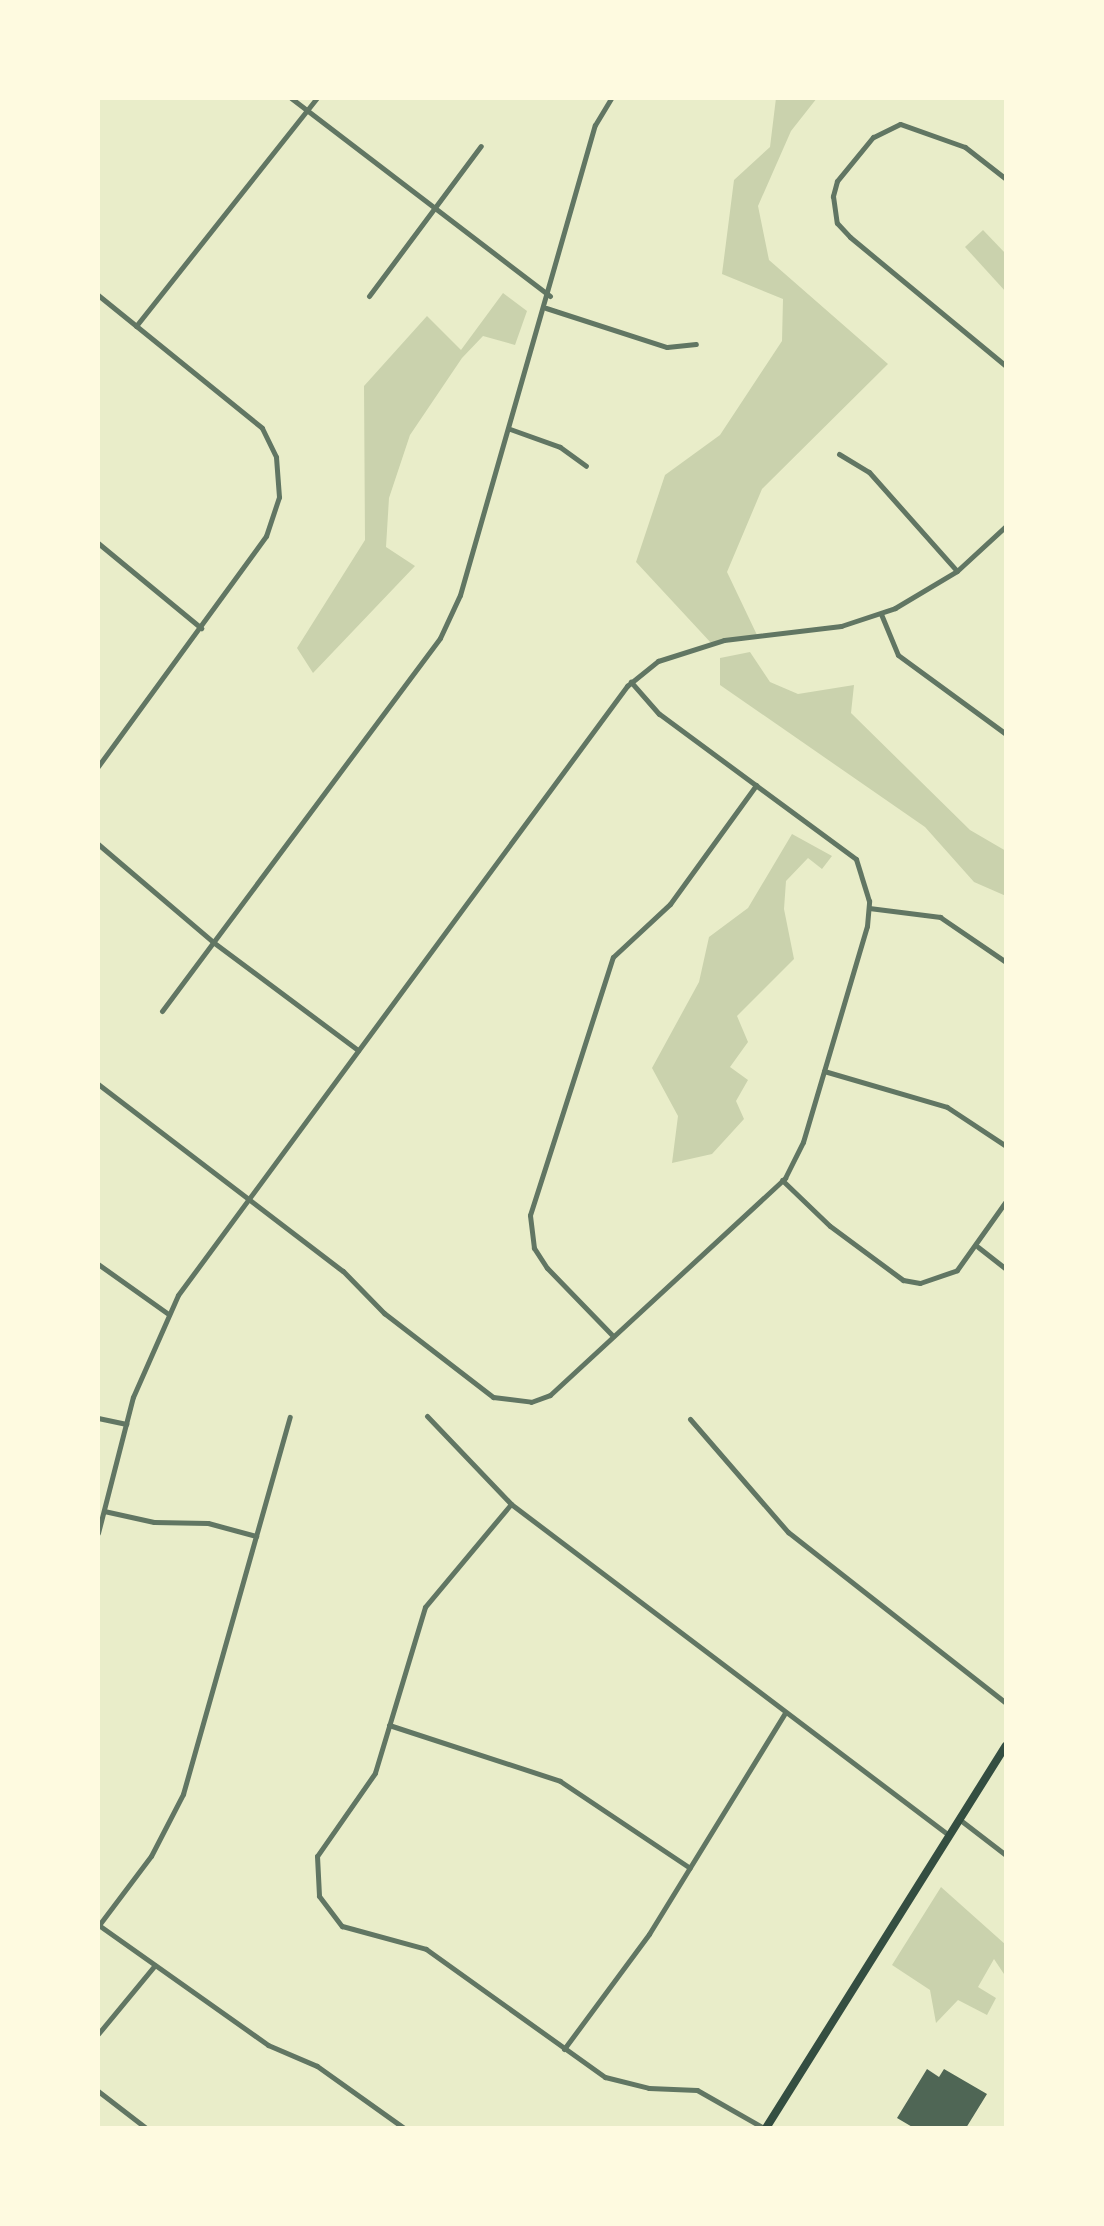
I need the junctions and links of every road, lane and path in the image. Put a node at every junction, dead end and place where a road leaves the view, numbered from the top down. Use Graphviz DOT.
graph roads {
  1 [pos="290,98"];
  2 [pos="317,98"];
  3 [pos="612,98"];
  4 [pos="307,110"];
  5 [pos="481,146"];
  6 [pos="1006,179"];
  7 [pos="435,208"];
  8 [pos="98,295"];
  9 [pos="369,296"];
  10 [pos="550,296"];
  11 [pos="546,308"];
  12 [pos="136,326"];
  13 [pos="696,344"];
  14 [pos="1006,366"];
  15 [pos="510,429"];
  16 [pos="838,454"];
  17 [pos="586,466"];
  18 [pos="1006,526"];
  19 [pos="98,544"];
  20 [pos="958,571"];
  21 [pos="881,614"];
  22 [pos="201,628"];
  23 [pos="631,682"];
  24 [pos="1006,734"];
  25 [pos="98,766"];
  26 [pos="756,785"];
  27 [pos="98,844"];
  28 [pos="869,908"];
  29 [pos="213,942"];
  30 [pos="1006,962"];
  31 [pos="162,1011"];
  32 [pos="358,1050"];
  33 [pos="824,1071"];
  34 [pos="98,1084"];
  35 [pos="1006,1146"];
  36 [pos="782,1180"];
  37 [pos="250,1198"];
  38 [pos="1006,1201"];
  39 [pos="978,1247"];
  40 [pos="98,1264"];
  41 [pos="1006,1268"];
  42 [pos="168,1314"];
  43 [pos="613,1336"];
  44 [pos="427,1416"];
  45 [pos="290,1417"];
  46 [pos="98,1418"];
  47 [pos="690,1419"];
  48 [pos="126,1424"];
  49 [pos="511,1504"];
  50 [pos="104,1511"];
  51 [pos="98,1533"];
  52 [pos="256,1536"];
  53 [pos="1006,1703"];
  54 [pos="785,1713"];
  55 [pos="389,1724"];
  56 [pos="1006,1746"];
  57 [pos="957,1818"];
  58 [pos="946,1833"];
  59 [pos="1006,1856"];
  60 [pos="690,1868"];
  61 [pos="98,1925"];
  62 [pos="155,1965"];
  63 [pos="98,2034"];
  64 [pos="564,2048"];
  65 [pos="98,2091"];
  66 [pos="146,2128"];
  67 [pos="404,2128"];
  68 [pos="765,2128"];
  1 -- 4 [label="street"];
  2 -- 4 [label="street"];
  3 -- 10 [label="street"];
  4 -- 7 [label="street"];
  4 -- 12 [label="street"];
  5 -- 7 [label="street"];
  6 -- 14 [label="street"];
  7 -- 9 [label="street"];
  7 -- 10 [label="street"];
  8 -- 12 [label="street"];
  10 -- 11 [label="street"];
  11 -- 13 [label="street"];
  11 -- 15 [label="street"];
  12 -- 22 [label="street"];
  15 -- 17 [label="street"];
  15 -- 29 [label="street"];
  16 -- 20 [label="street"];
  18 -- 20 [label="street"];
  19 -- 22 [label="street"];
  20 -- 21 [label="street"];
  21 -- 23 [label="street"];
  21 -- 24 [label="street"];
  22 -- 25 [label="street"];
  23 -- 26 [label="street"];
  23 -- 32 [label="street"];
  26 -- 28 [label="street"];
  26 -- 43 [label="street"];
  27 -- 29 [label="street"];
  28 -- 30 [label="street"];
  28 -- 33 [label="street"];
  29 -- 31 [label="street"];
  29 -- 32 [label="street"];
  32 -- 37 [label="street"];
  33 -- 35 [label="street"];
  33 -- 36 [label="street"];
  34 -- 37 [label="street"];
  36 -- 39 [label="street"];
  36 -- 43 [label="street"];
  37 -- 42 [label="street"];
  37 -- 43 [label="street"];
  38 -- 39 [label="street"];
  39 -- 41 [label="street"];
  40 -- 42 [label="street"];
  42 -- 48 [label="street"];
  44 -- 49 [label="street"];
  45 -- 52 [label="street"];
  46 -- 48 [label="street"];
  47 -- 53 [label="street"];
  48 -- 50 [label="street"];
  49 -- 54 [label="street"];
  49 -- 55 [label="street"];
  50 -- 51 [label="street"];
  50 -- 52 [label="street"];
  52 -- 61 [label="street"];
  54 -- 58 [label="street"];
  54 -- 60 [label="street"];
  55 -- 60 [label="street"];
  55 -- 64 [label="street"];
  56 -- 57 [label="main road"];
  57 -- 58 [label="main road"];
  57 -- 59 [label="street"];
  58 -- 68 [label="main road"];
  60 -- 64 [label="street"];
  61 -- 62 [label="street"];
  62 -- 63 [label="street"];
  62 -- 67 [label="street"];
  64 -- 68 [label="street"];
  65 -- 66 [label="street"];
}
